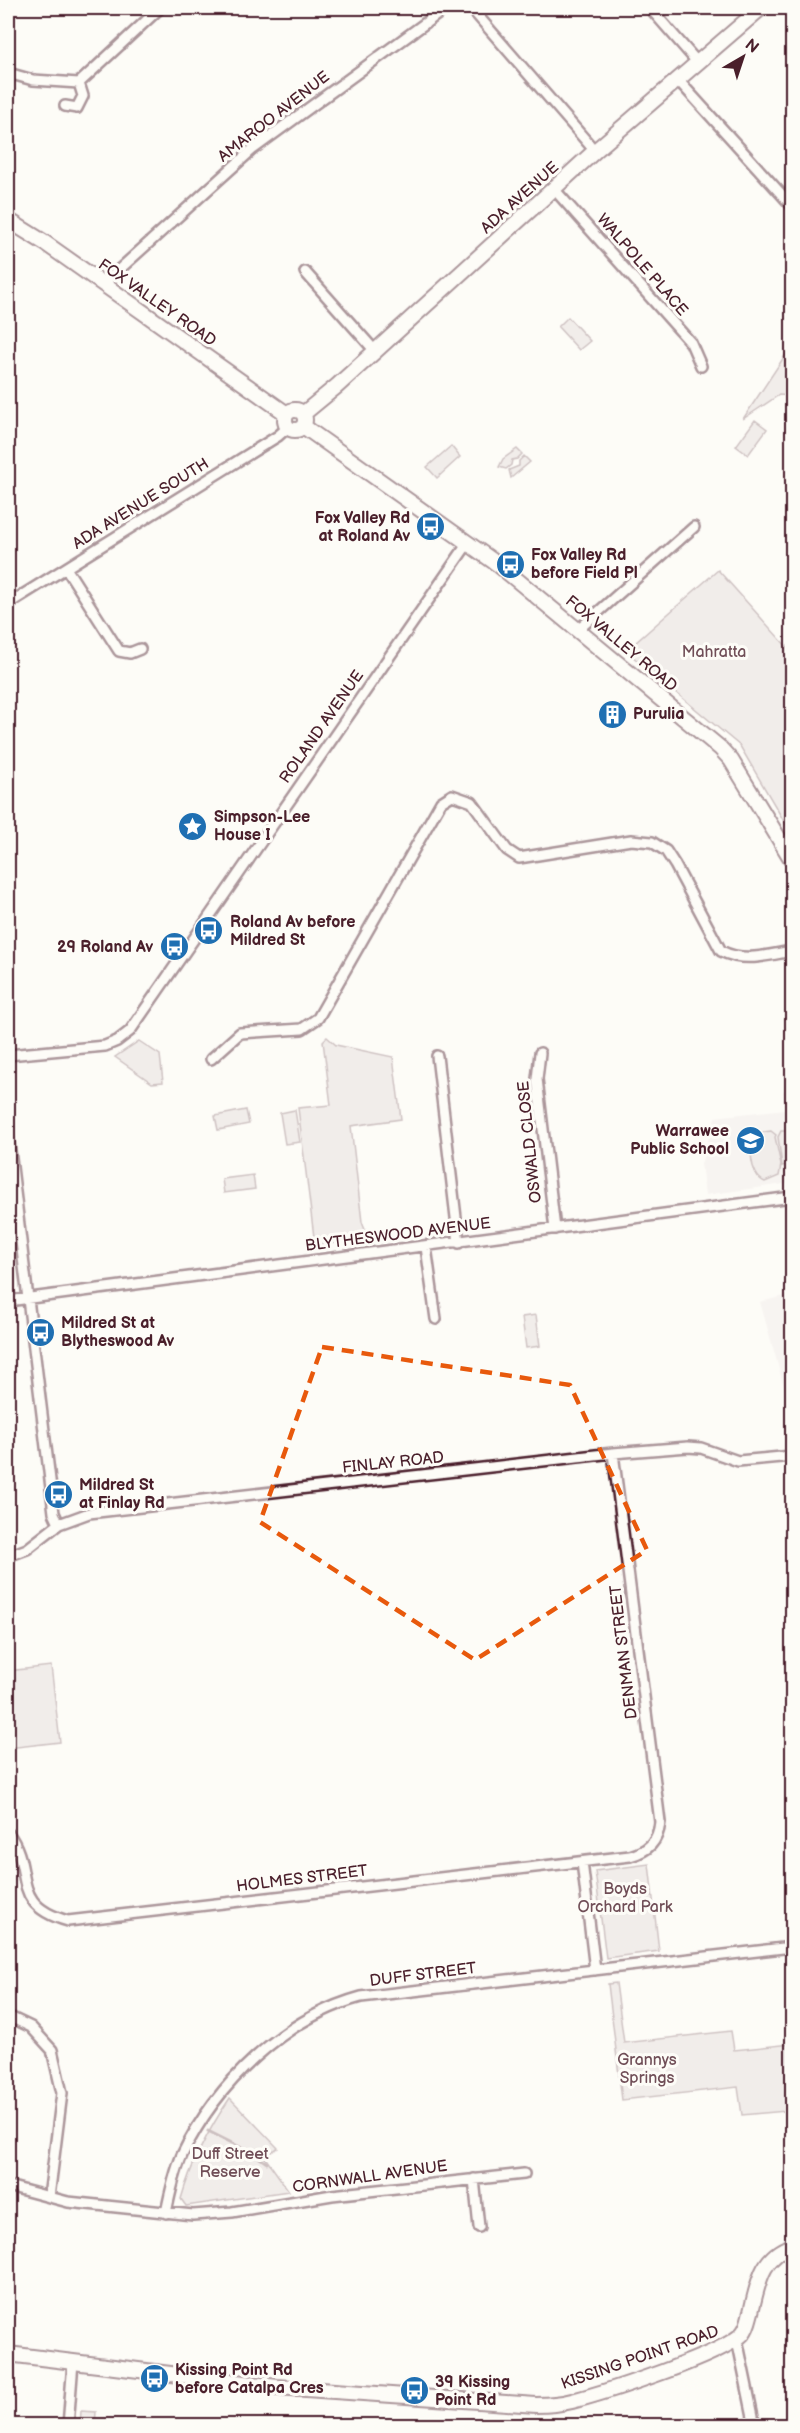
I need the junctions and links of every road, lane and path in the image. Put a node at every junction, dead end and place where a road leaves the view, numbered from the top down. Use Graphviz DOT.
graph roads {
  1 [pos="160,8"];
  2 [pos="446,8"];
  3 [pos="471,8"];
  4 [pos="650,8"];
  5 [pos="761,8"];
  6 [pos="698,63"];
  7 [pos="8,73"];
  8 [pos="678,80"];
  9 [pos="78,83"];
  10 [pos="65,106"];
  11 [pos="595,151"];
  12 [pos="554,189"];
  13 [pos="792,206"];
  14 [pos="8,220"];
  15 [pos="305,272"];
  16 [pos="102,285"];
  17 [pos="375,351"];
  18 [pos="701,366"];
  19 [pos="295,420"];
  20 [pos="694,527"];
  21 [pos="468,543"];
  22 [pos="66,568"];
  23 [pos="9,600"];
  24 [pos="578,630"];
  25 [pos="140,649"];
  26 [pos="792,860"];
  27 [pos="792,951"];
  28 [pos="540,1053"];
  29 [pos="8,1055"];
  30 [pos="437,1056"];
  31 [pos="211,1059"];
  32 [pos="8,1134"];
  33 [pos="792,1197"];
  34 [pos="555,1229"];
  35 [pos="459,1243"];
  36 [pos="426,1247"];
  37 [pos="27,1298"];
  38 [pos="8,1301"];
  39 [pos="436,1319"];
  40 [pos="613,1453"];
  41 [pos="792,1456"];
  42 [pos="59,1524"];
  43 [pos="8,1556"];
  44 [pos="8,1833"];
  45 [pos="652,1845"];
  46 [pos="582,1862"];
  47 [pos="792,1947"];
  48 [pos="595,1970"];
  49 [pos="8,2016"];
  50 [pos="524,2174"];
  51 [pos="474,2179"];
  52 [pos="8,2186"];
  53 [pos="49,2197"];
  54 [pos="166,2213"];
  55 [pos="479,2227"];
  56 [pos="792,2246"];
  57 [pos="737,2339"];
  58 [pos="8,2354"];
  59 [pos="74,2362"];
  60 [pos="68,2426"];
  61 [pos="755,2426"];
  1 -- 9 [label="street"];
  2 -- 16 [label="street, AMAROO AVENUE"];
  3 -- 11 [label="street"];
  4 -- 6 [label="street"];
  5 -- 6 [label="main road, ADA AVENUE"];
  6 -- 8 [label="main road, ADA AVENUE"];
  7 -- 9 [label="street"];
  8 -- 11 [label="main road, ADA AVENUE"];
  8 -- 13 [label="street"];
  9 -- 10 [label="street"];
  11 -- 12 [label="main road, ADA AVENUE"];
  12 -- 17 [label="main road, ADA AVENUE"];
  12 -- 18 [label="street, WALPOLE PLACE"];
  14 -- 16 [label="main road, FOX VALLEY ROAD"];
  15 -- 17 [label="street"];
  16 -- 19 [label="main road, FOX VALLEY ROAD"];
  17 -- 19 [label="main road, ADA AVENUE"];
  19 -- 21 [label="main road, FOX VALLEY ROAD"];
  19 -- 22 [label="street, ADA AVENUE SOUTH"];
  20 -- 24 [label="street"];
  21 -- 24 [label="main road, FOX VALLEY ROAD"];
  21 -- 29 [label="street, ROLAND AVENUE"];
  22 -- 23 [label="street, ADA AVENUE SOUTH"];
  22 -- 25 [label="street"];
  24 -- 26 [label="main road, FOX VALLEY ROAD"];
  27 -- 31 [label="street"];
  28 -- 34 [label="street, OSWALD CLOSE"];
  30 -- 35 [label="street"];
  32 -- 37 [label="street"];
  33 -- 34 [label="street, BLYTHESWOOD AVENUE"];
  34 -- 35 [label="street, BLYTHESWOOD AVENUE"];
  35 -- 36 [label="street, BLYTHESWOOD AVENUE"];
  36 -- 37 [label="street, BLYTHESWOOD AVENUE"];
  36 -- 39 [label="street"];
  37 -- 38 [label="street, BLYTHESWOOD AVENUE"];
  37 -- 42 [label="street"];
  40 -- 41 [label="street, FINLAY ROAD"];
  40 -- 42 [label="street, FINLAY ROAD"];
  40 -- 45 [label="street, DENMAN STREET"];
  42 -- 43 [label="street, FINLAY ROAD"];
  44 -- 46 [label="street, HOLMES STREET"];
  45 -- 46 [label="street, HOLMES STREET"];
  46 -- 48 [label="street"];
  47 -- 48 [label="street, DUFF STREET"];
  48 -- 54 [label="street, DUFF STREET"];
  49 -- 53 [label="street"];
  50 -- 51 [label="street, CORNWALL AVENUE"];
  51 -- 54 [label="street, CORNWALL AVENUE"];
  51 -- 55 [label="street"];
  52 -- 53 [label="street, CORNWALL AVENUE"];
  53 -- 54 [label="street, CORNWALL AVENUE"];
  56 -- 57 [label="main road, KISSING POINT ROAD"];
  57 -- 59 [label="main road, KISSING POINT ROAD"];
  57 -- 61 [label="street"];
  58 -- 59 [label="main road, KISSING POINT ROAD"];
  59 -- 60 [label="street"];
}
